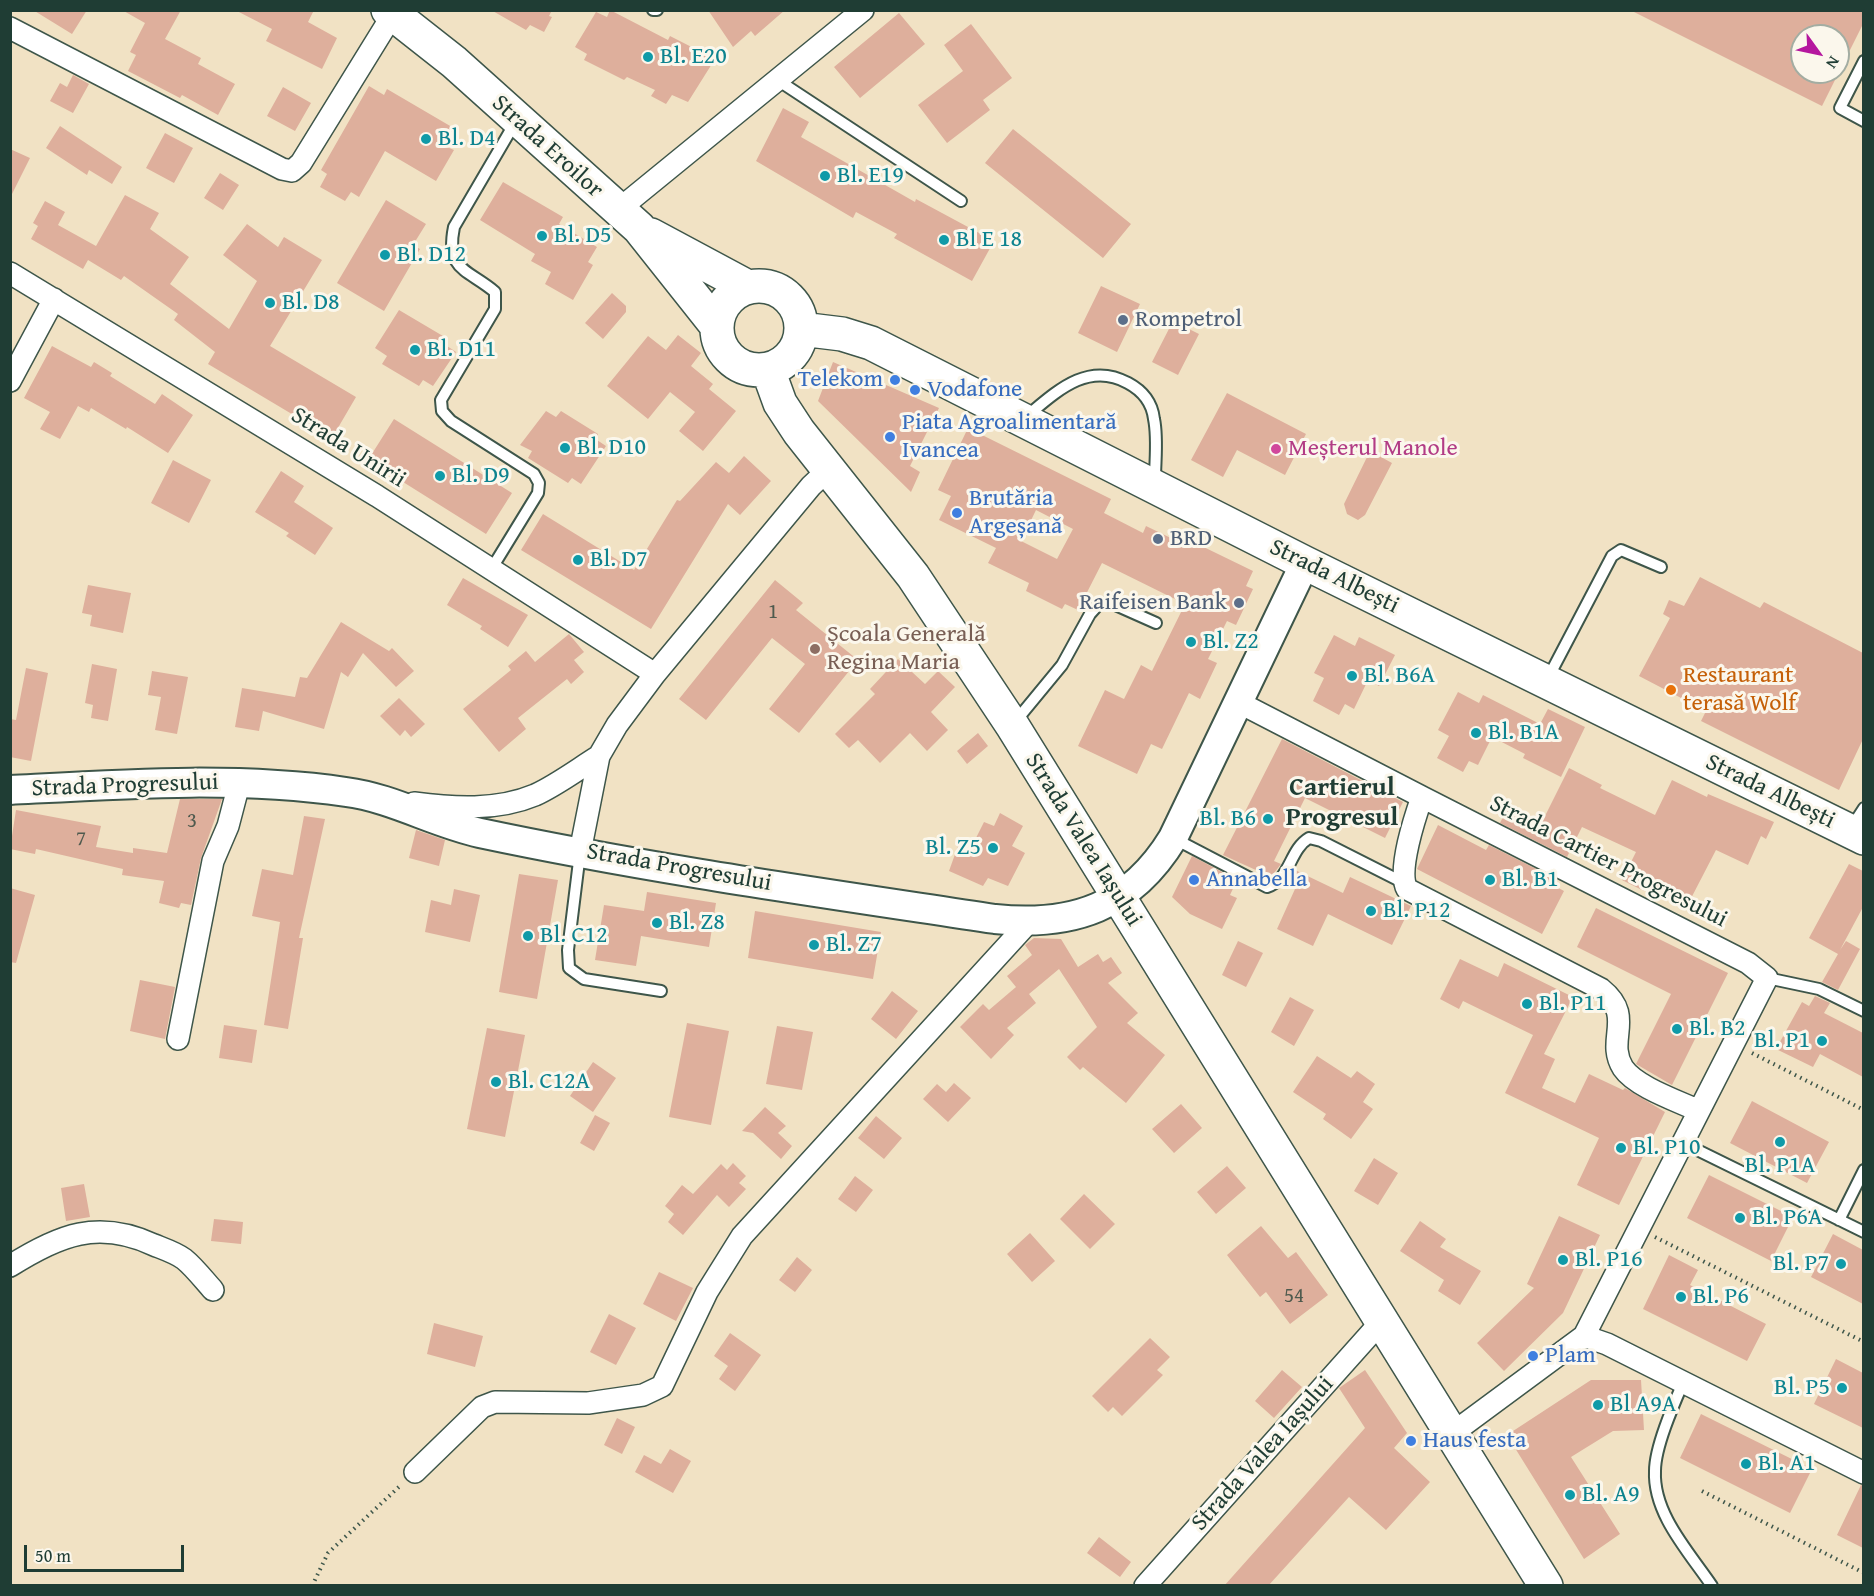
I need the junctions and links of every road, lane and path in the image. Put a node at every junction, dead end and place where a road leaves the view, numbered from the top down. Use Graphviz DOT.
graph roads {
  1 [pos="863,10"];
  2 [pos="391,13"];
  3 [pos="10,28"];
  4 [pos="1863,61"];
  5 [pos="776,79"];
  6 [pos="517,120"];
  7 [pos="1863,121"];
  8 [pos="961,201"];
  9 [pos="628,219"];
  10 [pos="10,273"];
  11 [pos="748,287"];
  12 [pos="54,299"];
  13 [pos="716,325"];
  14 [pos="801,329"];
  15 [pos="768,370"];
  16 [pos="10,381"];
  17 [pos="1023,419"];
  18 [pos="828,470"];
  19 [pos="1155,486"];
  20 [pos="1305,563"];
  21 [pos="1661,567"];
  22 [pos="492,568"];
  23 [pos="1156,623"];
  24 [pos="655,674"];
  25 [pos="1546,682"];
  26 [pos="1238,702"];
  27 [pos="1012,725"];
  28 [pos="599,756"];
  29 [pos="239,784"];
  30 [pos="10,790"];
  31 [pos="1422,797"];
  32 [pos="387,800"];
  33 [pos="1859,826"];
  34 [pos="1173,838"];
  35 [pos="580,852"];
  36 [pos="1404,883"];
  37 [pos="1120,898"];
  38 [pos="1028,923"];
  39 [pos="1767,978"];
  40 [pos="662,991"];
  41 [pos="1863,1011"];
  42 [pos="178,1039"];
  43 [pos="1734,1043"];
  44 [pos="1863,1110"];
  45 [pos="1699,1111"];
  46 [pos="1683,1143"];
  47 [pos="1863,1170"];
  48 [pos="1839,1220"];
  49 [pos="1639,1229"];
  50 [pos="1863,1232"];
  51 [pos="10,1266"];
  52 [pos="213,1290"];
  53 [pos="1380,1323"];
  54 [pos="1584,1336"];
  55 [pos="1863,1342"];
  56 [pos="1683,1383"];
  57 [pos="1450,1435"];
  58 [pos="415,1472"];
  59 [pos="1863,1473"];
  60 [pos="1702,1491"];
  61 [pos="1863,1573"];
  62 [pos="312,1586"];
  63 [pos="1145,1586"];
  64 [pos="1546,1586"];
  65 [pos="1712,1586"];
  1 -- 5 [label="street"];
  2 -- 3 [label="street"];
  2 -- 6 [label="main road, Strada Eroilor"];
  4 -- 7 [label="lane"];
  5 -- 8 [label="lane"];
  5 -- 9 [label="street"];
  6 -- 9 [label="main road, Strada Eroilor"];
  6 -- 22 [label="lane"];
  9 -- 11 [label="main road"];
  9 -- 13 [label="main road, Strada Eroilor"];
  10 -- 12 [label="street, Strada Unirii"];
  11 -- 13 [label="main road"];
  11 -- 14 [label="main road"];
  12 -- 16 [label="street"];
  12 -- 22 [label="street, Strada Unirii"];
  13 -- 15 [label="main road"];
  14 -- 15 [label="main road"];
  14 -- 17 [label="main road, Strada Albești"];
  15 -- 18 [label="main road, Strada Valea Iașului"];
  17 -- 19 [label="main road, Strada Albești"];
  17 -- 19 [label="lane"];
  18 -- 24 [label="street"];
  18 -- 27 [label="main road, Strada Valea Iașului"];
  19 -- 20 [label="main road, Strada Albești"];
  20 -- 25 [label="main road, Strada Albești"];
  20 -- 26 [label="street"];
  21 -- 25 [label="lane"];
  22 -- 24 [label="street, Strada Unirii"];
  23 -- 27 [label="lane"];
  24 -- 28 [label="street"];
  25 -- 33 [label="main road, Strada Albești"];
  26 -- 31 [label="street, Strada Cartier Progresului"];
  26 -- 34 [label="street"];
  27 -- 37 [label="main road, Strada Valea Iașului"];
  28 -- 32 [label="street"];
  28 -- 35 [label="street"];
  29 -- 30 [label="street, Strada Progresului"];
  29 -- 32 [label="street, Strada Progresului"];
  29 -- 42 [label="street, Strada Progresului"];
  31 -- 36 [label="street"];
  31 -- 39 [label="street, Strada Cartier Progresului"];
  32 -- 35 [label="street, Strada Progresului"];
  34 -- 36 [label="lane"];
  34 -- 37 [label="street"];
  35 -- 38 [label="street, Strada Progresului"];
  35 -- 40 [label="lane"];
  36 -- 45 [label="street"];
  37 -- 38 [label="street, Strada Progresului"];
  37 -- 53 [label="main road, Strada Valea Iașului"];
  38 -- 58 [label="street"];
  39 -- 41 [label="lane, Strada Cartier Progresului"];
  39 -- 43 [label="street"];
  43 -- 44 [label="path"];
  43 -- 45 [label="street"];
  45 -- 46 [label="street"];
  46 -- 48 [label="lane"];
  46 -- 49 [label="street"];
  47 -- 48 [label="lane"];
  48 -- 50 [label="lane"];
  49 -- 54 [label="street"];
  49 -- 55 [label="path"];
  51 -- 52 [label="street"];
  53 -- 57 [label="main road, Strada Valea Iașului"];
  53 -- 63 [label="street, Strada Valea Iașului"];
  54 -- 56 [label="street"];
  54 -- 57 [label="street"];
  56 -- 59 [label="street"];
  56 -- 65 [label="lane"];
  57 -- 64 [label="main road, Strada Valea Iașului"];
  58 -- 62 [label="path"];
  60 -- 61 [label="path"];
}
